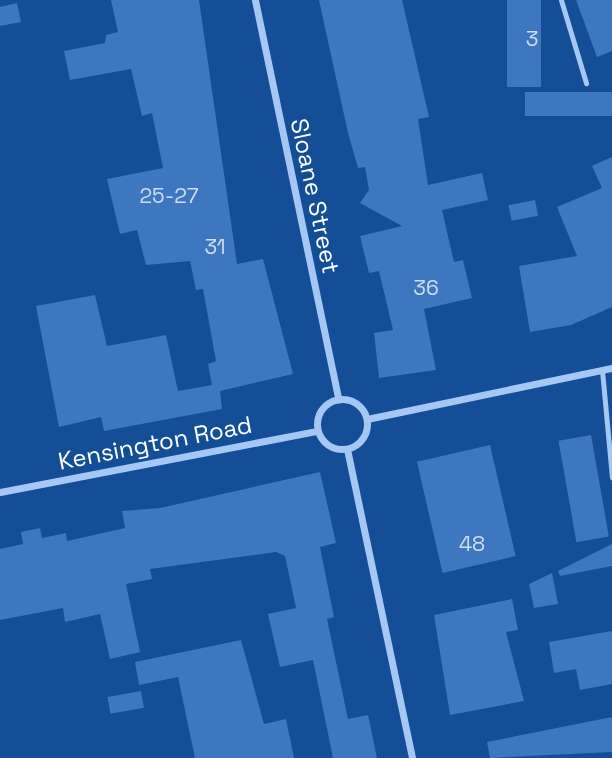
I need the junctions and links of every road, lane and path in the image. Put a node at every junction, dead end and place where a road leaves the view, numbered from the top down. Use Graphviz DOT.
graph roads {
  1 [pos="255,0"];
  2 [pos="561,0"];
  3 [pos="586,83"];
  4 [pos="612,368"];
  5 [pos="602,370"];
  6 [pos="338,399"];
  7 [pos="367,419"];
  8 [pos="317,431"];
  9 [pos="347,449"];
  10 [pos="612,478"];
  11 [pos="0,492"];
  12 [pos="412,758"];
  1 -- 6 [label="street, Sloane Street"];
  2 -- 3 [label="lane"];
  4 -- 5 [label="street"];
  5 -- 7 [label="street"];
  5 -- 10 [label="lane"];
  6 -- 7 [label="street"];
  6 -- 8 [label="street"];
  7 -- 9 [label="street"];
  8 -- 9 [label="street"];
  8 -- 11 [label="street, Kensington Road"];
  9 -- 12 [label="street"];
}
